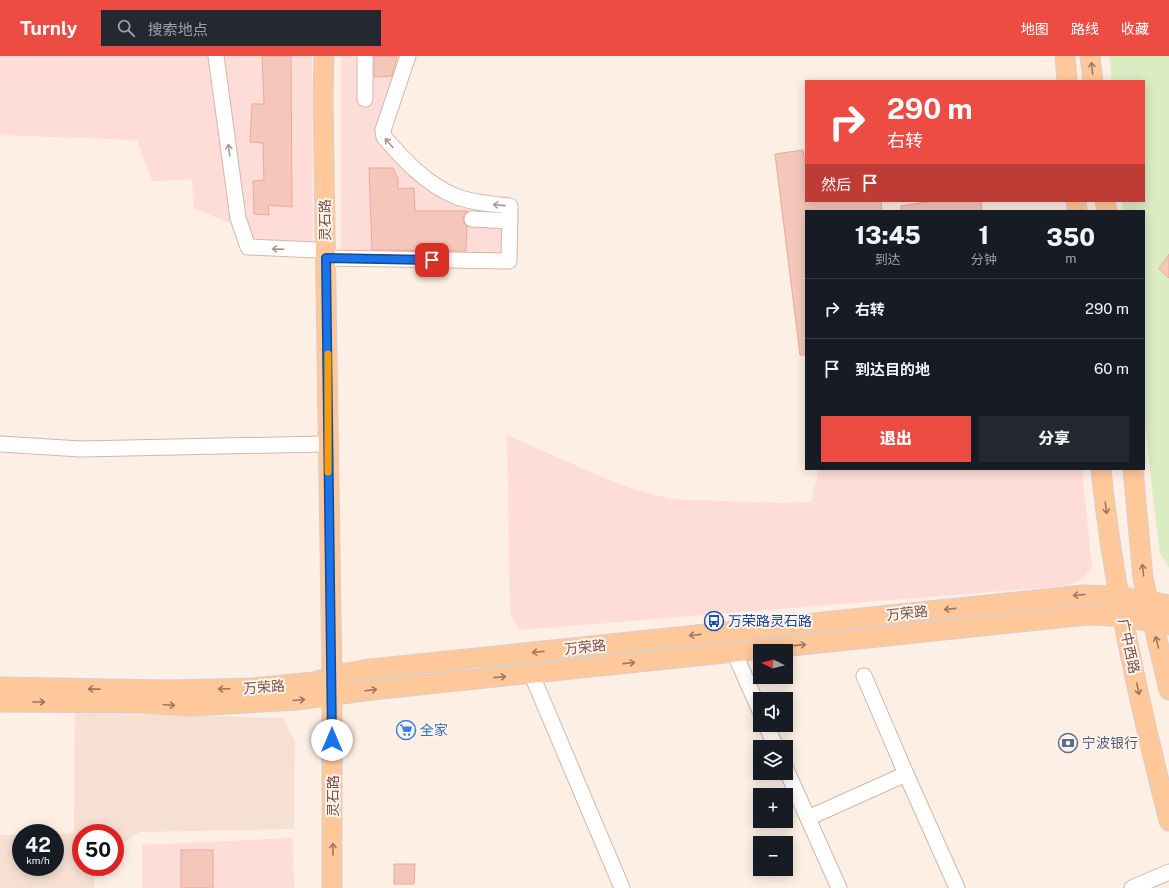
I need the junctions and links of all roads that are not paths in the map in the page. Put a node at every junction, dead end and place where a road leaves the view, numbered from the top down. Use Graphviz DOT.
graph roads {
  1 [pos="216,56"];
  2 [pos="315,56"];
  3 [pos="324,56"];
  4 [pos="365,56"];
  5 [pos="408,56"];
  6 [pos="1065,56"];
  7 [pos="1090,56"];
  8 [pos="1067,80"];
  9 [pos="1093,80"];
  10 [pos="365,99"];
  11 [pos="472,220"];
  12 [pos="510,220"];
  13 [pos="322,254"];
  14 [pos="0,444"];
  15 [pos="321,444"];
  16 [pos="1101,470"];
  17 [pos="1133,470"];
  18 [pos="1118,596"];
  19 [pos="1148,601"];
  20 [pos="1169,604"];
  21 [pos="1123,617"];
  22 [pos="1161,623"];
  23 [pos="734,652"];
  24 [pos="531,673"];
  25 [pos="864,676"];
  26 [pos="0,687"];
  27 [pos="327,688"];
  28 [pos="1169,690"];
  29 [pos="753,695"];
  30 [pos="0,702"];
  31 [pos="906,774"];
  32 [pos="791,780"];
  33 [pos="808,818"];
  34 [pos="1169,821"];
  35 [pos="1169,872"];
  36 [pos="320,888"];
  37 [pos="332,888"];
  38 [pos="622,888"];
  39 [pos="839,888"];
  40 [pos="957,888"];
  41 [pos="1132,888"];
  13 -- 1 [label="street, one-way"];
  2 -- 13 [label="main road, 灵石路"];
  3 -- 13 [label="main road, 灵石路"];
  4 -- 10 [label="street"];
  12 -- 5 [label="street, one-way"];
  6 -- 8 [label="main road"];
  9 -- 7 [label="main road, one-way"];
  11 -- 12 [label="street"];
  12 -- 13 [label="street"];
  13 -- 15 [label="main road, 灵石路"];
  13 -- 27 [label="main road, 灵石路"];
  14 -- 15 [label="street"];
  15 -- 27 [label="main road, 灵石路"];
  16 -- 18 [label="main road, 广中西路, one-way"];
  19 -- 17 [label="main road, 广中西路, one-way"];
  18 -- 19 [label="main road, 万荣路"];
  18 -- 21 [label="main road, 广中西路"];
  18 -- 27 [label="main road, 万荣路, one-way"];
  19 -- 20 [label="main road, 万荣路"];
  19 -- 22 [label="main road, 广中西路"];
  21 -- 22 [label="main road, 万荣路"];
  23 -- 21 [label="main road, 万荣路, one-way"];
  21 -- 34 [label="main road, 广中西路, one-way"];
  28 -- 22 [label="main road, 广中西路, one-way"];
  24 -- 23 [label="main road, 万荣路, one-way"];
  23 -- 29 [label="street"];
  27 -- 24 [label="main road, 万荣路, one-way"];
  24 -- 38 [label="street"];
  25 -- 31 [label="street"];
  27 -- 26 [label="main road, 万荣路, one-way"];
  30 -- 27 [label="main road, 万荣路, one-way"];
  27 -- 36 [label="main road, 灵石路"];
  37 -- 27 [label="main road, 灵石路, one-way"];
  31 -- 33 [label="street"];
  31 -- 40 [label="street"];
  32 -- 33 [label="street"];
  33 -- 39 [label="street"];
  35 -- 41 [label="street"];
}
